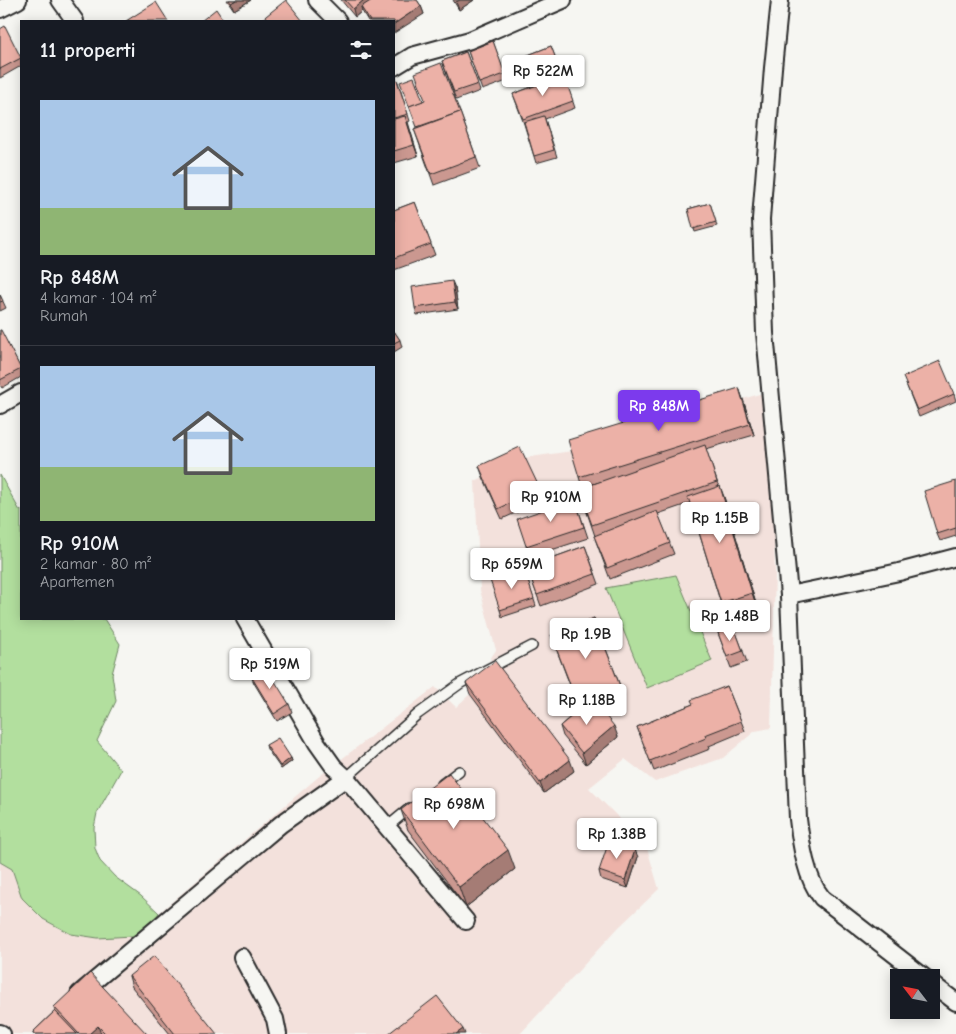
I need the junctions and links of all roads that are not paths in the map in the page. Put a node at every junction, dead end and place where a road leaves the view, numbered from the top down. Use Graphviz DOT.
graph roads {
  1 [pos="18,0"];
  2 [pos="60,0"];
  3 [pos="317,0"];
  4 [pos="563,0"];
  5 [pos="780,0"];
  6 [pos="0,9"];
  7 [pos="74,20"];
  8 [pos="337,20"];
  9 [pos="395,66"];
  10 [pos="20,394"];
  11 [pos="0,405"];
  12 [pos="956,557"];
  13 [pos="789,595"];
  14 [pos="246,620"];
  15 [pos="532,646"];
  16 [pos="459,771"];
  17 [pos="346,778"];
  18 [pos="436,788"];
  19 [pos="414,805"];
  20 [pos="387,827"];
  21 [pos="466,921"];
  22 [pos="242,957"];
  23 [pos="913,969"];
  24 [pos="940,989"];
  25 [pos="70,1001"];
  26 [pos="956,1002"];
  27 [pos="278,1034"];
  1 -- 6 [label="street"];
  2 -- 7 [label="street"];
  3 -- 8 [label="street"];
  4 -- 9 [label="street"];
  5 -- 13 [label="street"];
  10 -- 11 [label="street"];
  12 -- 13 [label="street"];
  13 -- 23 [label="street"];
  14 -- 17 [label="street"];
  15 -- 17 [label="lane"];
  16 -- 18 [label="lane"];
  17 -- 20 [label="street"];
  17 -- 25 [label="street"];
  19 -- 20 [label="lane"];
  20 -- 21 [label="street"];
  22 -- 27 [label="street"];
  24 -- 26 [label="street"];
}
